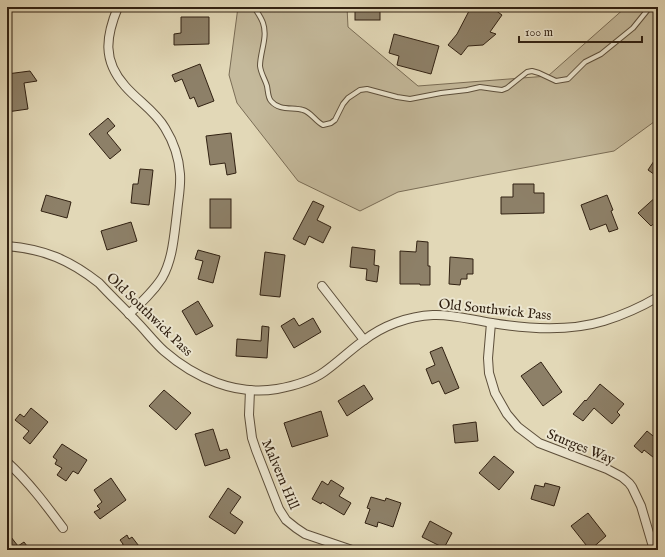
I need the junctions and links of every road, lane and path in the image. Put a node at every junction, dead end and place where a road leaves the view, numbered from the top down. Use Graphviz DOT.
graph roads {
  1 [pos="118,7"];
  2 [pos="254,7"];
  3 [pos="650,7"];
  4 [pos="7,246"];
  5 [pos="322,286"];
  6 [pos="658,296"];
  7 [pos="129,314"];
  8 [pos="492,323"];
  9 [pos="364,340"];
  10 [pos="250,390"];
  11 [pos="7,462"];
  12 [pos="63,528"];
  13 [pos="352,550"];
  14 [pos="654,550"];
  1 -- 7 [label="street"];
  2 -- 3 [label="lane"];
  4 -- 7 [label="street, Old Southwick Pass"];
  5 -- 9 [label="street"];
  6 -- 8 [label="street, Old Southwick Pass"];
  7 -- 10 [label="street, Old Southwick Pass"];
  8 -- 9 [label="street, Old Southwick Pass"];
  8 -- 14 [label="street, Sturges Way"];
  9 -- 10 [label="street, Old Southwick Pass"];
  10 -- 13 [label="street, Malvern Hill"];
  11 -- 12 [label="street"];
}
